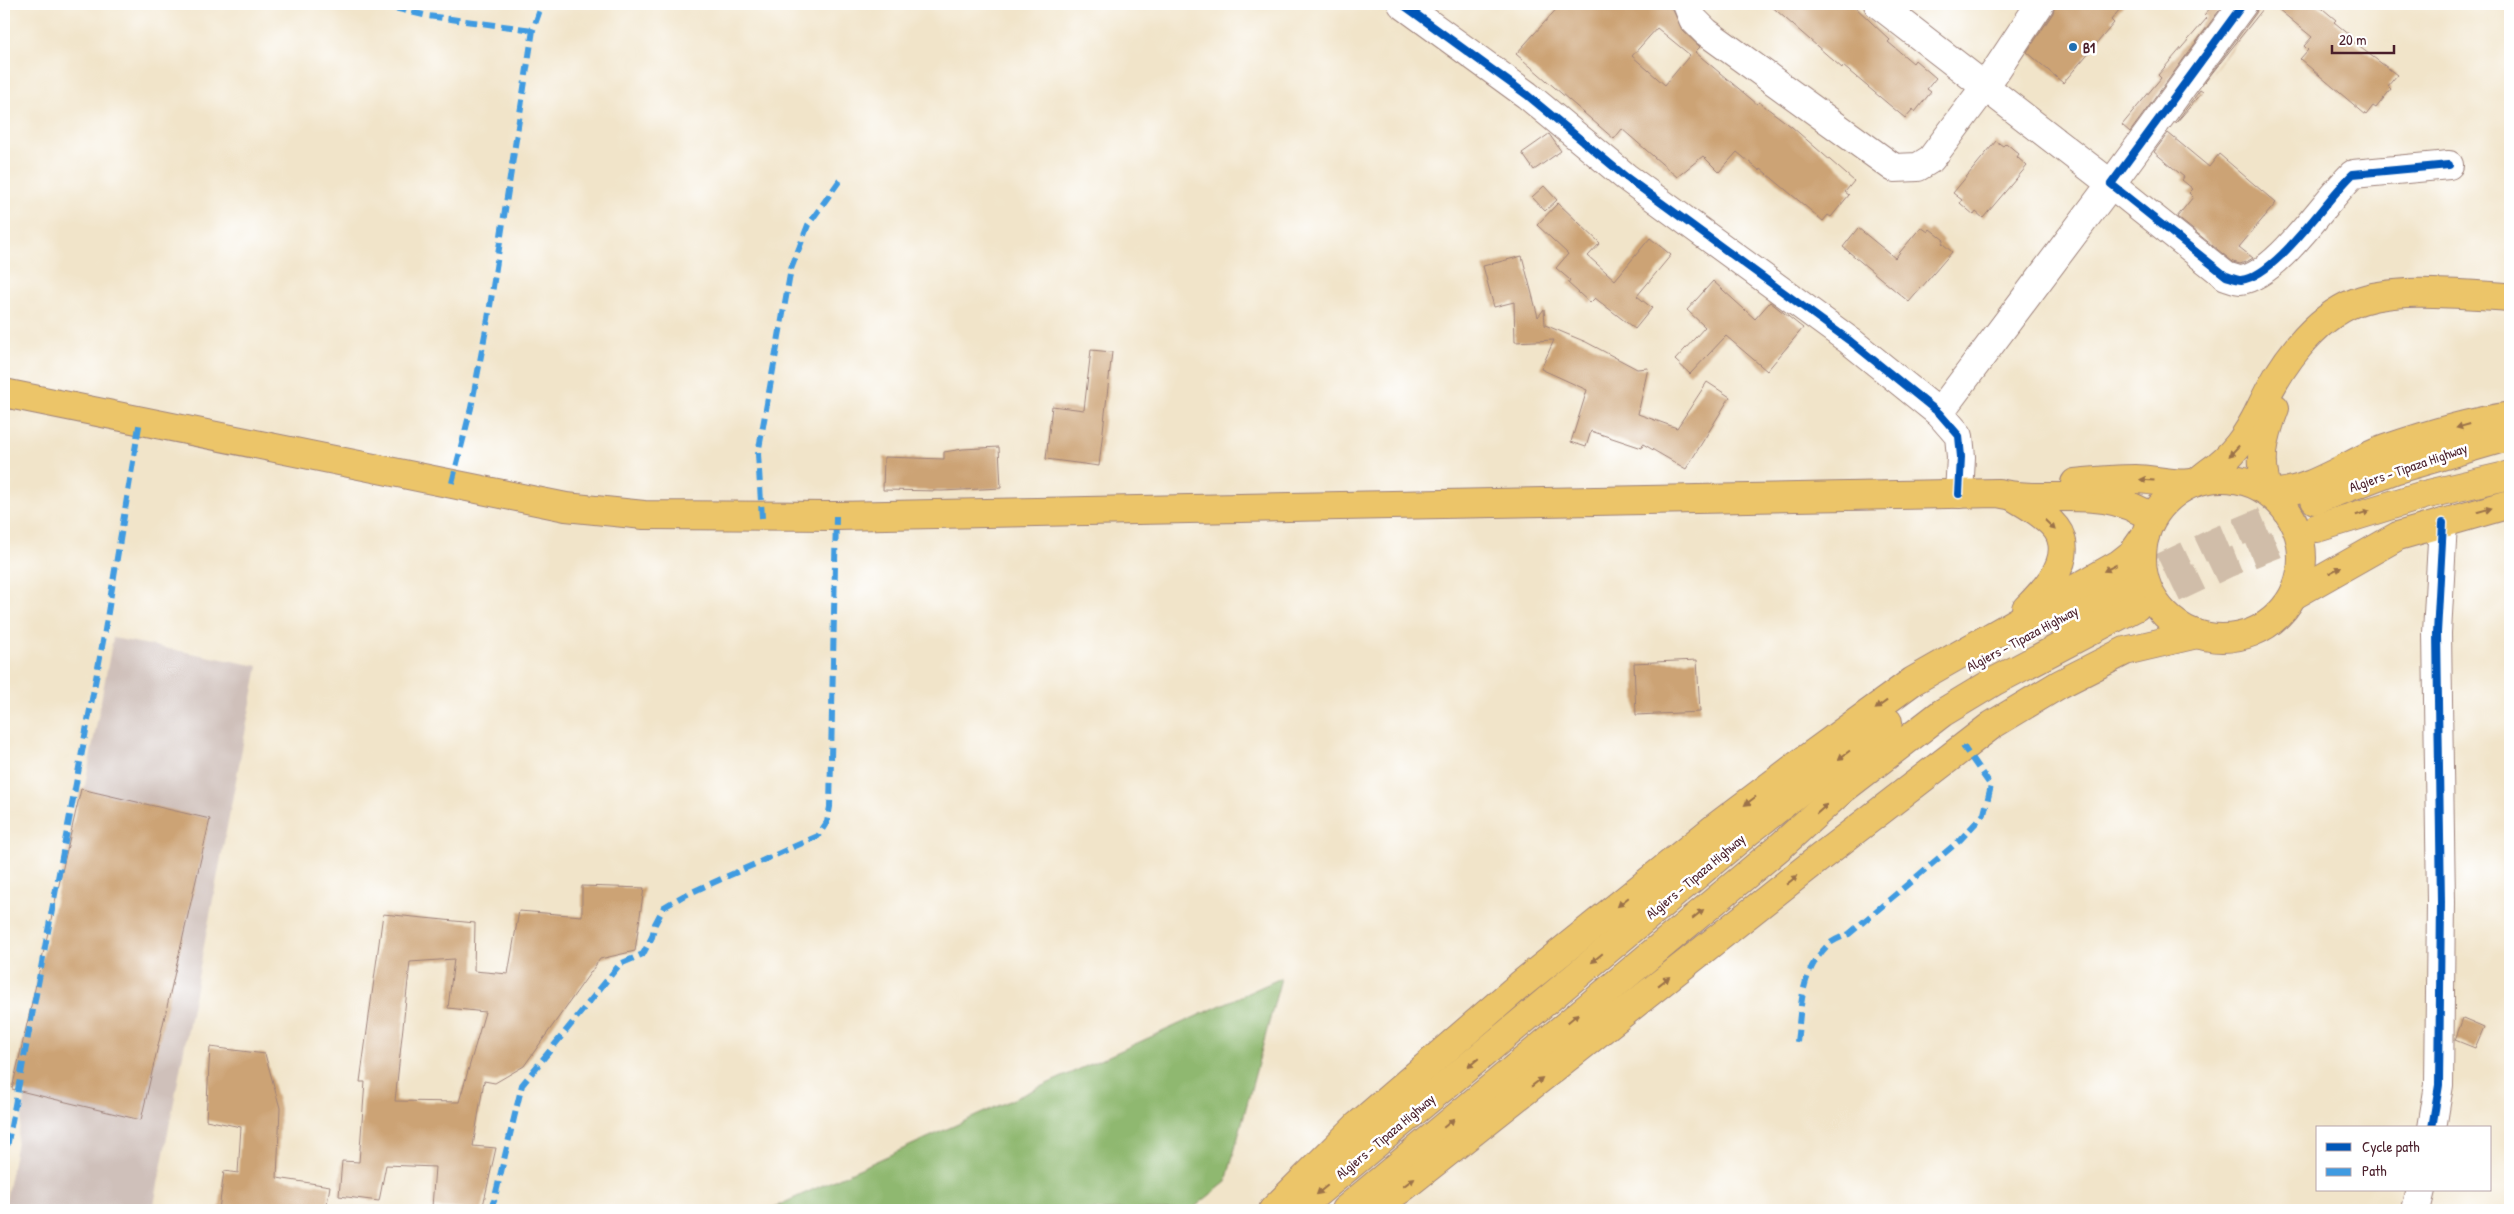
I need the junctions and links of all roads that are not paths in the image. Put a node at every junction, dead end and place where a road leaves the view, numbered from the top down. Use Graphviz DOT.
graph roads {
  1 [pos="1402,4"];
  2 [pos="1687,4"];
  3 [pos="1878,4"];
  4 [pos="2040,4"];
  5 [pos="2243,4"];
  6 [pos="1985,87"];
  7 [pos="2449,165"];
  8 [pos="2111,184"];
  9 [pos="2510,297"];
  10 [pos="2296,351"];
  11 [pos="4,392"];
  12 [pos="1939,413"];
  13 [pos="2510,416"];
  14 [pos="2510,436"];
  15 [pos="2510,475"];
  16 [pos="2196,482"];
  17 [pos="2269,492"];
  18 [pos="1959,494"];
  19 [pos="2005,494"];
  20 [pos="2510,504"];
  21 [pos="2443,523"];
  22 [pos="2149,527"];
  23 [pos="2294,595"];
  24 [pos="2009,626"];
  25 [pos="2197,634"];
  26 [pos="2432,1126"];
  27 [pos="2420,1192"];
  28 [pos="1273,1210"];
  29 [pos="1296,1210"];
  30 [pos="1344,1210"];
  31 [pos="1369,1210"];
  32 [pos="2416,1210"];
  1 -- 12 [label="street"];
  2 -- 6 [label="street"];
  3 -- 6 [label="street"];
  4 -- 6 [label="street"];
  5 -- 8 [label="street"];
  6 -- 8 [label="street"];
  7 -- 8 [label="street"];
  8 -- 12 [label="street"];
  9 -- 10 [label="main road"];
  10 -- 16 [label="main road, one-way"];
  10 -- 17 [label="main road"];
  11 -- 18 [label="main road"];
  12 -- 18 [label="street"];
  13 -- 17 [label="main road, one-way"];
  14 -- 15 [label="main road, Algiers - Tipaza Highway, one-way"];
  16 -- 17 [label="main road"];
  16 -- 19 [label="main road, one-way"];
  16 -- 22 [label="main road"];
  17 -- 23 [label="main road"];
  18 -- 19 [label="main road"];
  19 -- 22 [label="main road"];
  19 -- 24 [label="main road, one-way"];
  21 -- 20 [label="main road, one-way"];
  23 -- 21 [label="main road, one-way"];
  21 -- 26 [label="street"];
  22 -- 24 [label="main road, one-way"];
  22 -- 25 [label="main road"];
  23 -- 25 [label="main road"];
  24 -- 28 [label="main road, one-way"];
  31 -- 25 [label="main road, one-way"];
  27 -- 32 [label="street"];
  30 -- 29 [label="main road, Algiers - Tipaza Highway, one-way"];
}
